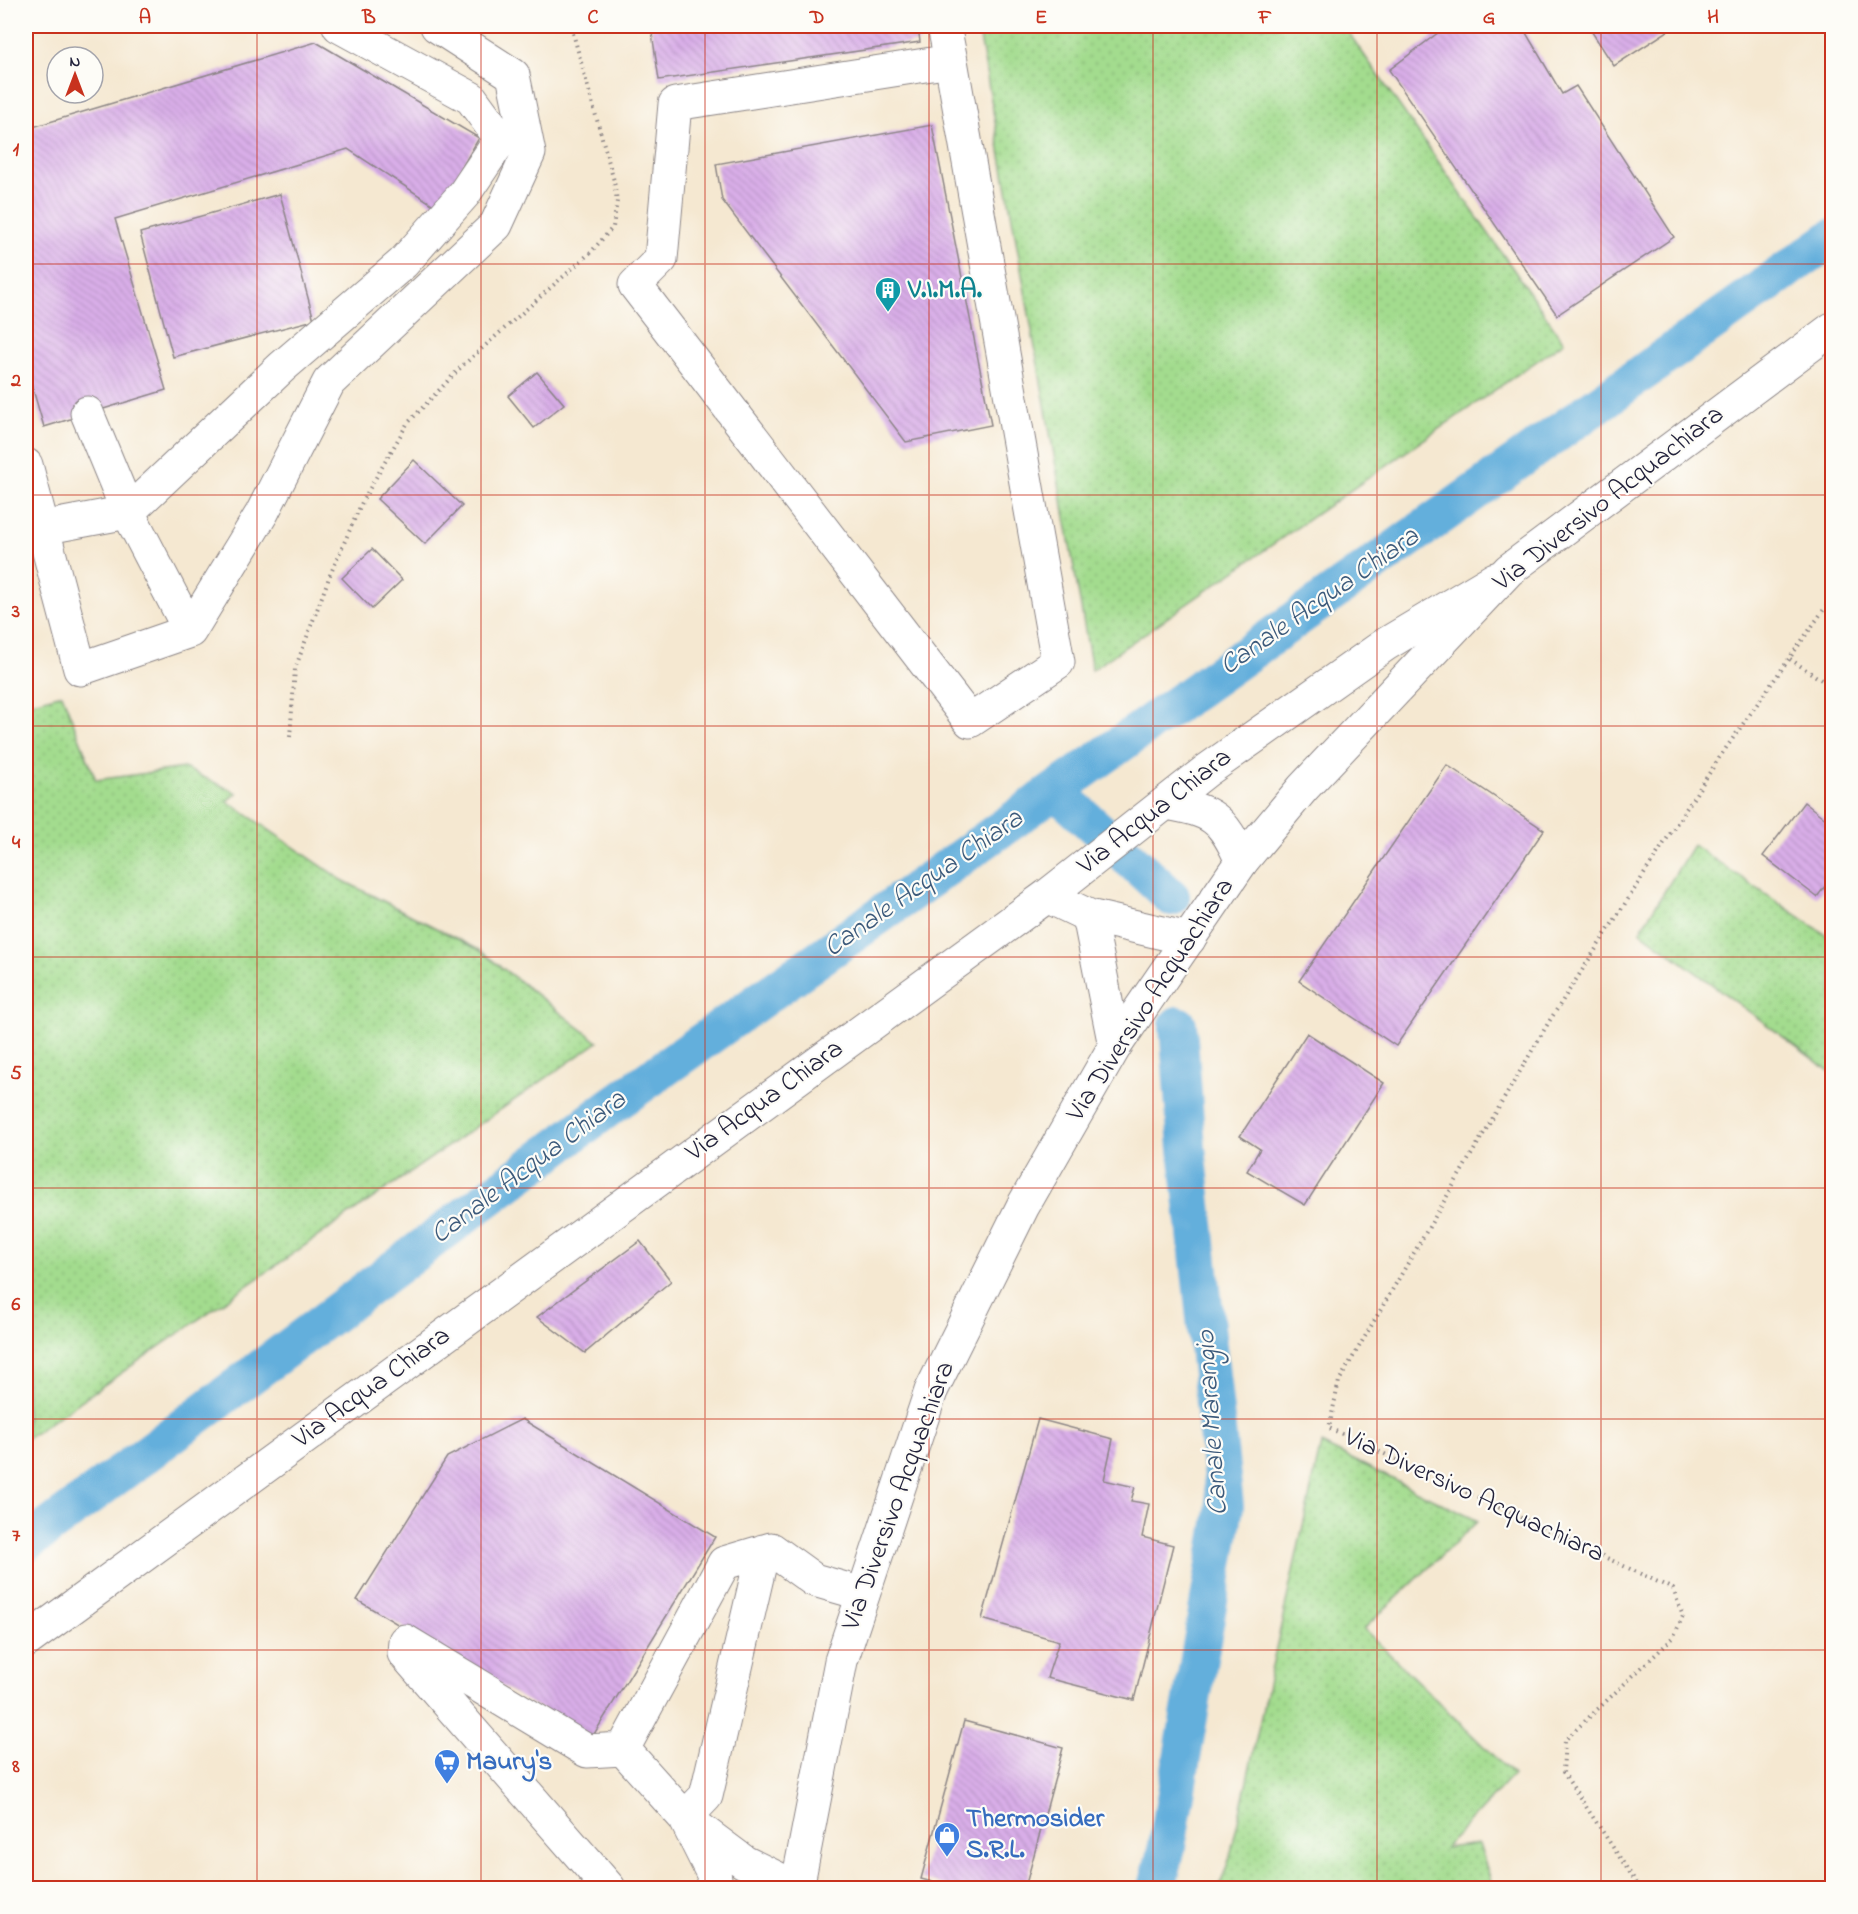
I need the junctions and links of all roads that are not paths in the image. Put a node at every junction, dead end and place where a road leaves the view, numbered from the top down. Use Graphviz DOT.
graph roads {
  1 [pos="339,26"];
  2 [pos="436,26"];
  3 [pos="944,26"];
  4 [pos="951,61"];
  5 [pos="1833,329"];
  6 [pos="87,413"];
  7 [pos="26,465"];
  8 [pos="128,512"];
  9 [pos="42,528"];
  10 [pos="1509,570"];
  11 [pos="190,631"];
  12 [pos="1166,803"];
  13 [pos="1242,861"];
  14 [pos="1047,896"];
  15 [pos="1089,916"];
  16 [pos="1189,939"];
  17 [pos="1115,1046"];
  18 [pos="763,1551"];
  19 [pos="863,1594"];
  20 [pos="26,1641"];
  21 [pos="622,1749"];
  22 [pos="685,1818"];
  23 [pos="609,1888"];
  24 [pos="711,1888"];
  25 [pos="797,1888"];
  1 -- 8 [label="street"];
  2 -- 11 [label="street"];
  3 -- 4 [label="street"];
  4 -- 4 [label="street"];
  5 -- 10 [label="street, Via Diversivo Acquachiara"];
  6 -- 8 [label="street"];
  7 -- 9 [label="street"];
  8 -- 9 [label="street"];
  8 -- 11 [label="street"];
  9 -- 11 [label="street"];
  10 -- 12 [label="street, Via Acqua Chiara"];
  10 -- 13 [label="street, Via Diversivo Acquachiara"];
  12 -- 13 [label="street"];
  12 -- 14 [label="street, Via Acqua Chiara"];
  13 -- 16 [label="street, Via Diversivo Acquachiara"];
  14 -- 15 [label="street"];
  14 -- 20 [label="street, Via Acqua Chiara"];
  15 -- 16 [label="street"];
  15 -- 17 [label="street"];
  16 -- 17 [label="street, Via Diversivo Acquachiara"];
  17 -- 19 [label="street, Via Diversivo Acquachiara"];
  18 -- 19 [label="street"];
  18 -- 21 [label="street"];
  18 -- 22 [label="street"];
  19 -- 25 [label="street, Via Diversivo Acquachiara"];
  21 -- 22 [label="street"];
  21 -- 23 [label="street"];
  22 -- 24 [label="street"];
  22 -- 25 [label="street"];
}
